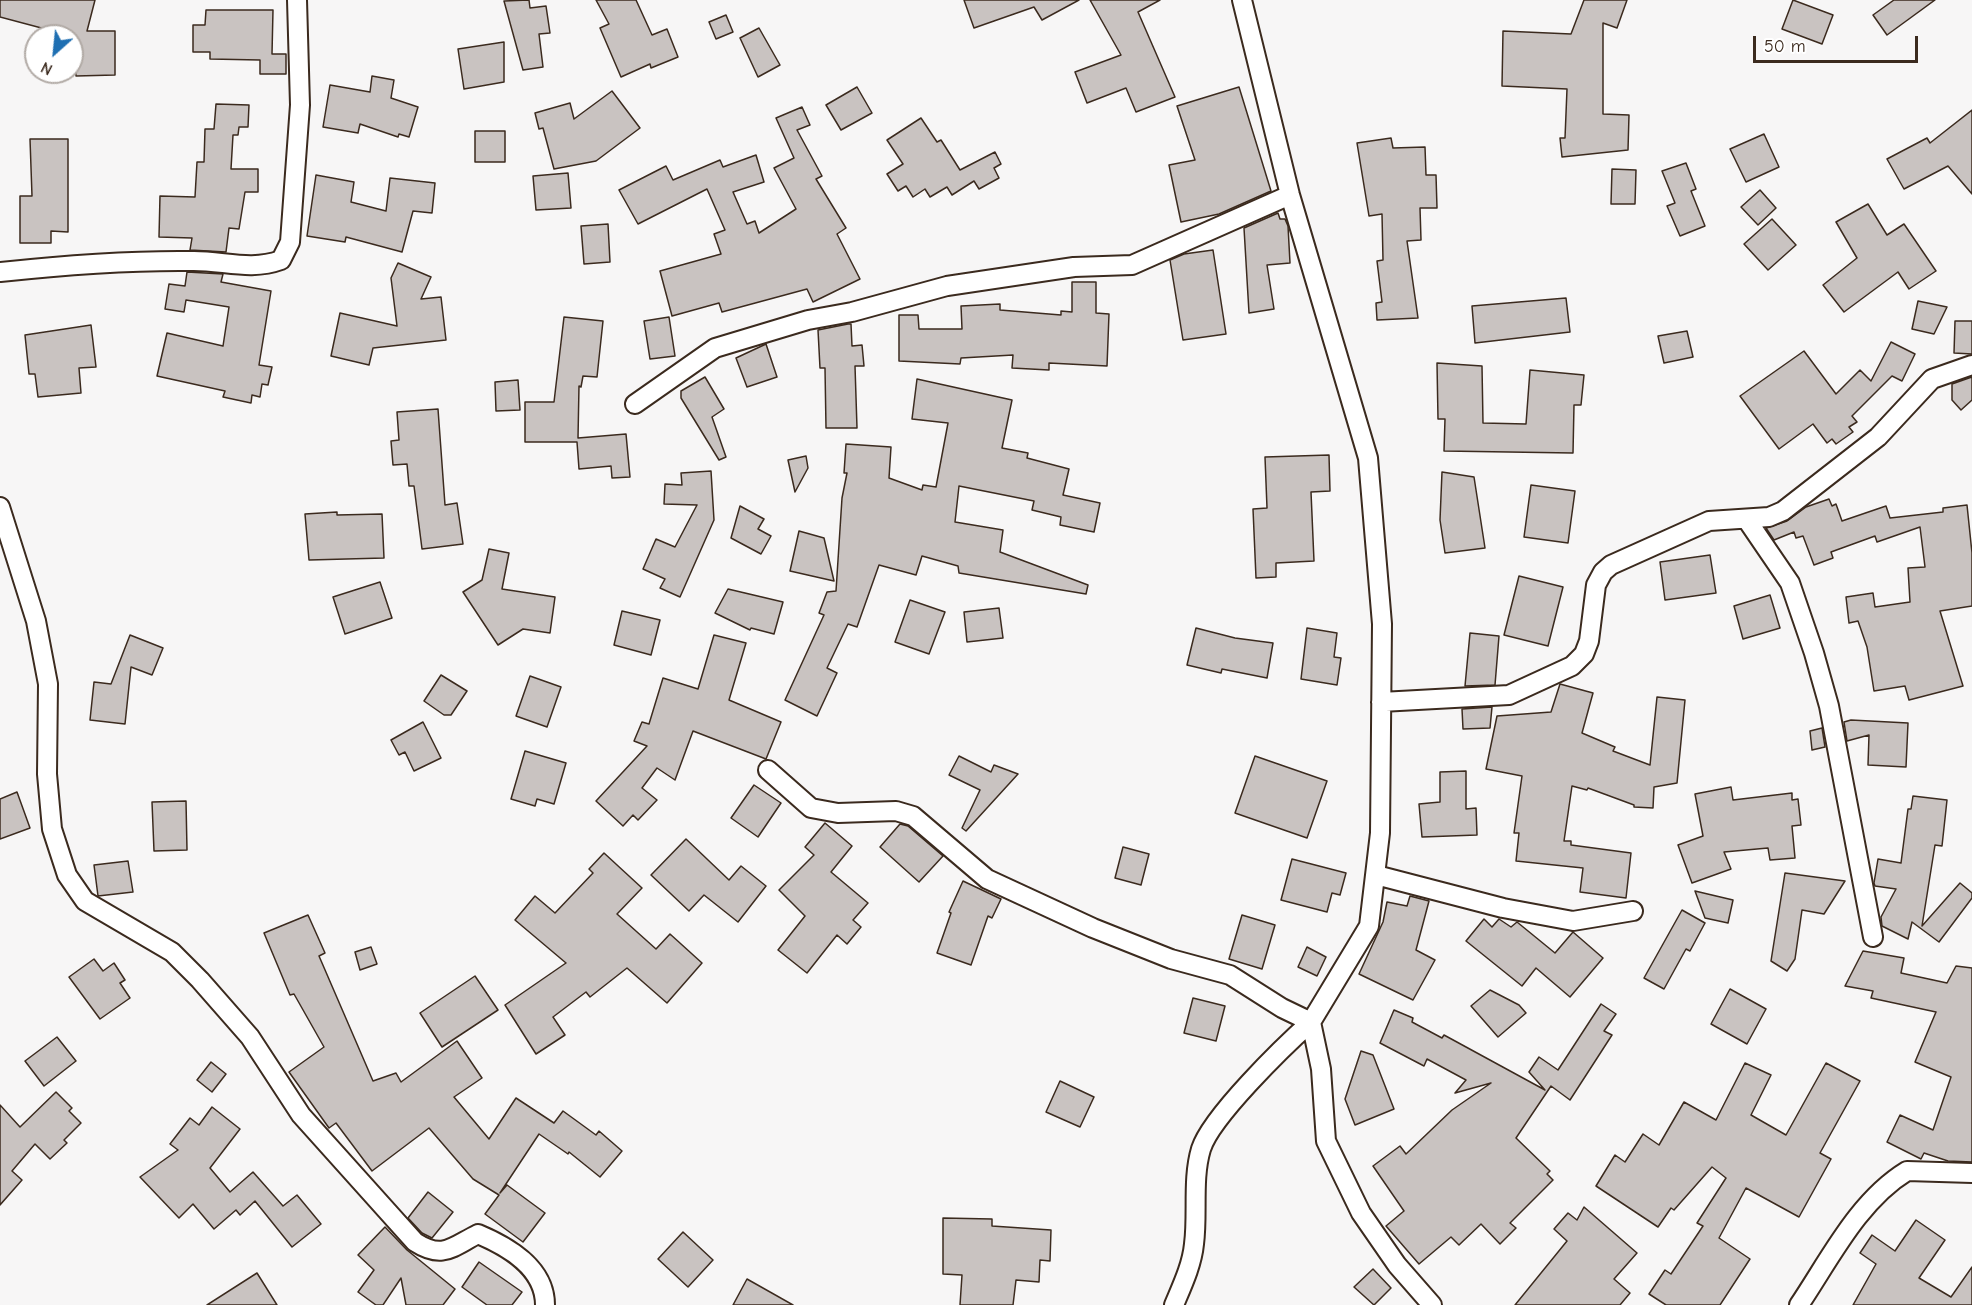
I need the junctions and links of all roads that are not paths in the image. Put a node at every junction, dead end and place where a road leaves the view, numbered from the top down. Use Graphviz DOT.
graph roads {
  1 [pos="297,0"];
  2 [pos="1242,0"];
  3 [pos="1290,195"];
  4 [pos="0,272"];
  5 [pos="1972,365"];
  6 [pos="635,404"];
  7 [pos="0,507"];
  8 [pos="1747,520"];
  9 [pos="1381,702"];
  10 [pos="768,770"];
  11 [pos="1376,875"];
  12 [pos="1633,911"];
  13 [pos="1873,937"];
  14 [pos="1311,1022"];
  15 [pos="1972,1173"];
  16 [pos="545,1305"];
  17 [pos="1174,1305"];
  18 [pos="1432,1305"];
  19 [pos="1799,1305"];
  1 -- 4 [label="street"];
  2 -- 3 [label="street"];
  3 -- 6 [label="street"];
  3 -- 9 [label="street"];
  5 -- 8 [label="street"];
  7 -- 16 [label="street"];
  8 -- 9 [label="street"];
  8 -- 13 [label="street"];
  9 -- 11 [label="street"];
  10 -- 14 [label="street"];
  11 -- 12 [label="street"];
  11 -- 14 [label="street"];
  14 -- 17 [label="street"];
  14 -- 18 [label="street"];
  15 -- 19 [label="street"];
}
